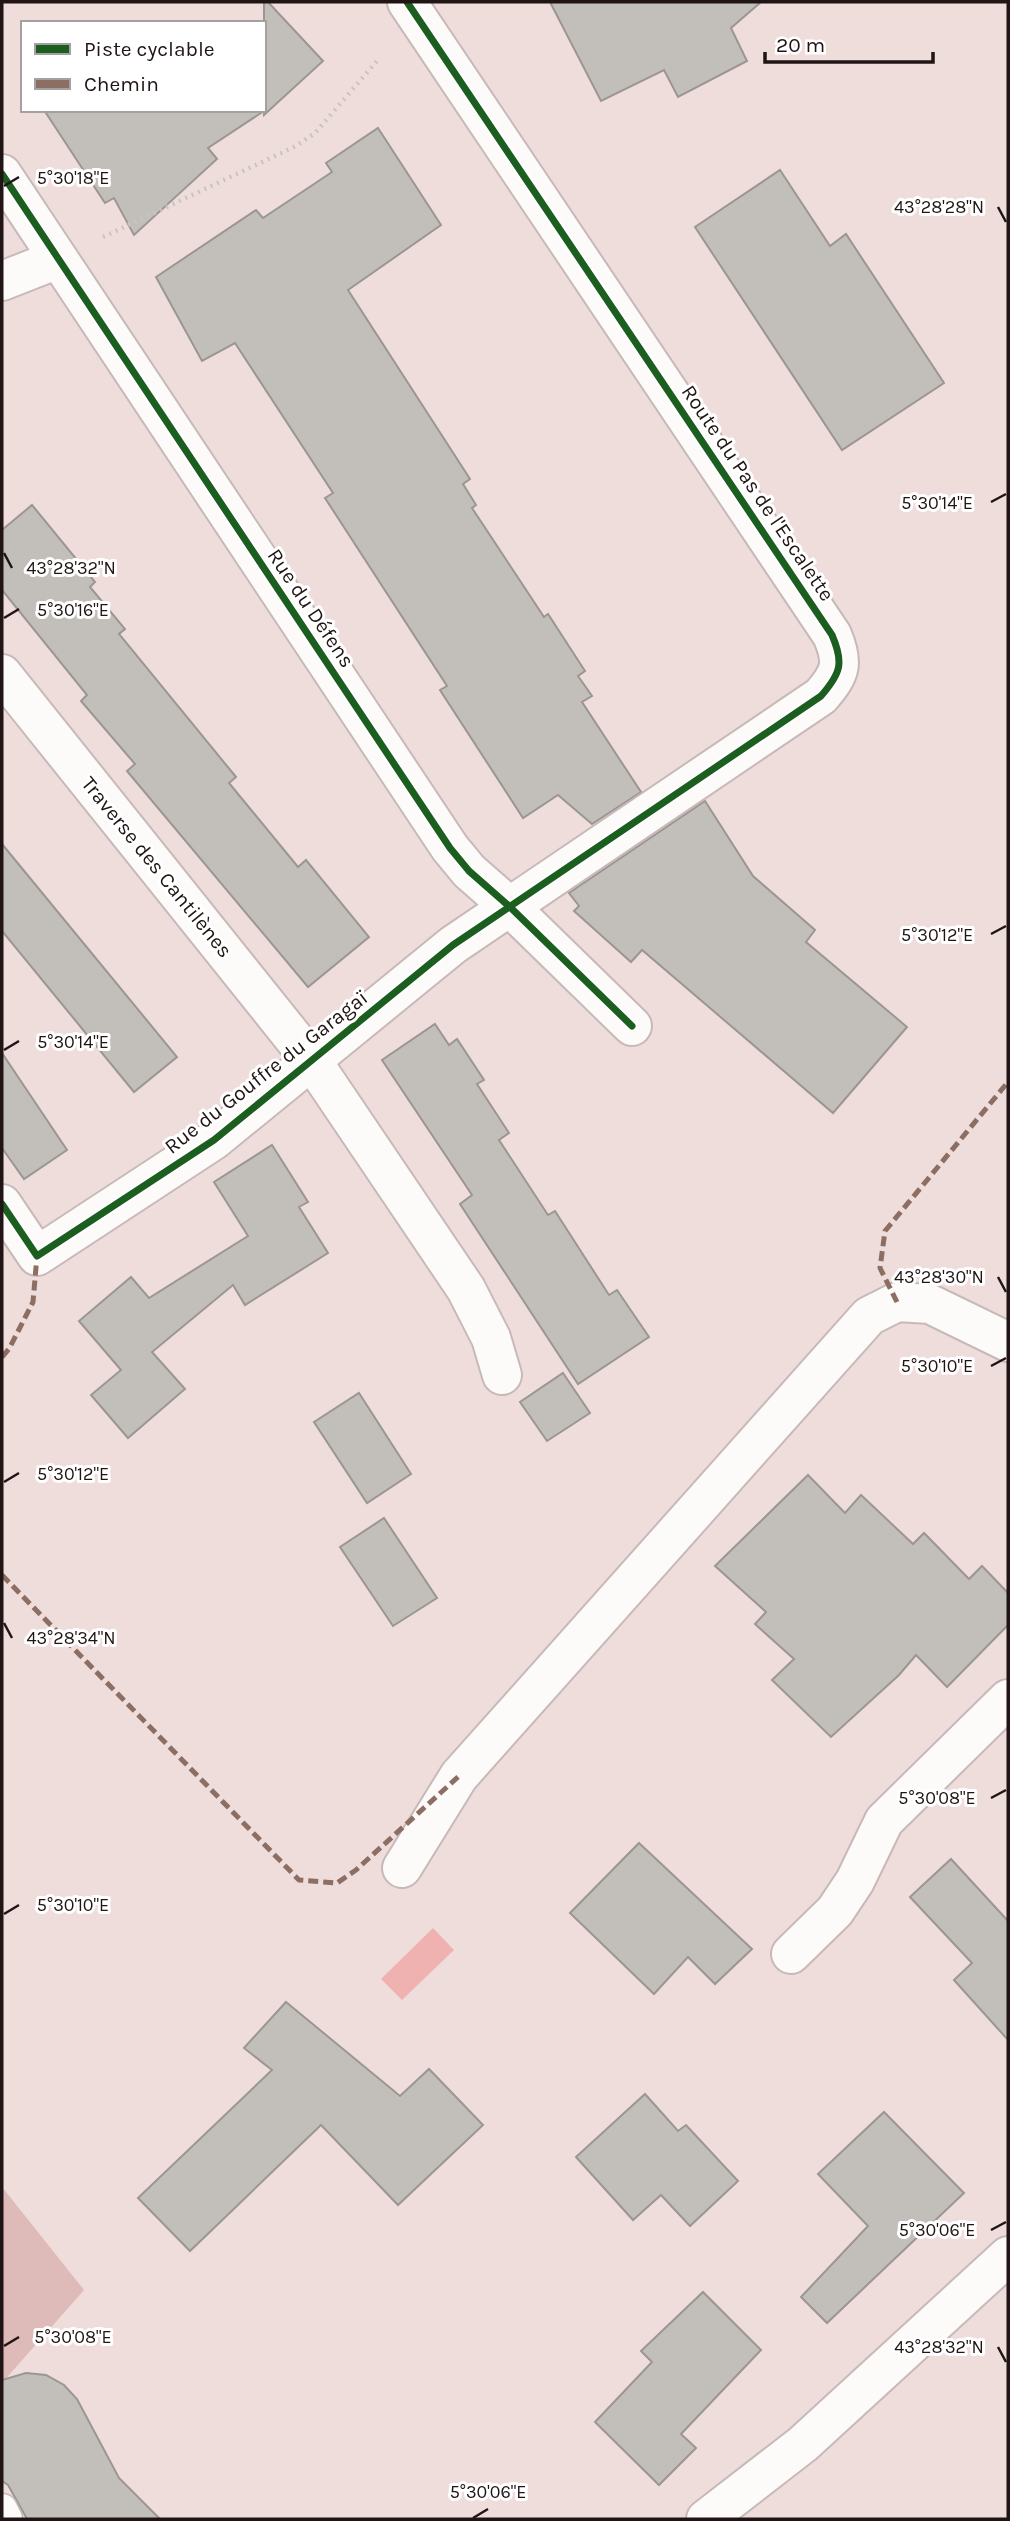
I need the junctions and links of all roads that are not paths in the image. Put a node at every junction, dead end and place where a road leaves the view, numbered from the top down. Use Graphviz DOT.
graph roads {
  1 [pos="407,2"];
  2 [pos="2,174"];
  3 [pos="58,258"];
  4 [pos="2,281"];
  5 [pos="2,674"];
  6 [pos="510,907"];
  7 [pos="632,1026"];
  8 [pos="312,1061"];
  9 [pos="2,1204"];
  10 [pos="1008,1342"];
  11 [pos="502,1376"];
  12 [pos="1008,1699"];
  13 [pos="402,1868"];
  14 [pos="791,1954"];
  15 [pos="1008,2256"];
  16 [pos="2,2509"];
  17 [pos="7,2519"];
  18 [pos="706,2519"];
  1 -- 6 [label="street, Route du Pas de l'Escalette"];
  2 -- 3 [label="street, Rue du Défens"];
  3 -- 4 [label="street"];
  3 -- 6 [label="street, Rue du Défens"];
  5 -- 8 [label="street, Traverse des Cantilènes"];
  6 -- 7 [label="street, Rue du Défens"];
  6 -- 8 [label="street, Rue du Gouffre du Garagaï"];
  8 -- 9 [label="street, Rue du Gouffre du Garagaï"];
  8 -- 11 [label="street, Traverse des Cantilènes"];
  10 -- 13 [label="street"];
  12 -- 14 [label="street"];
  15 -- 18 [label="street"];
  16 -- 17 [label="lane"];
}
